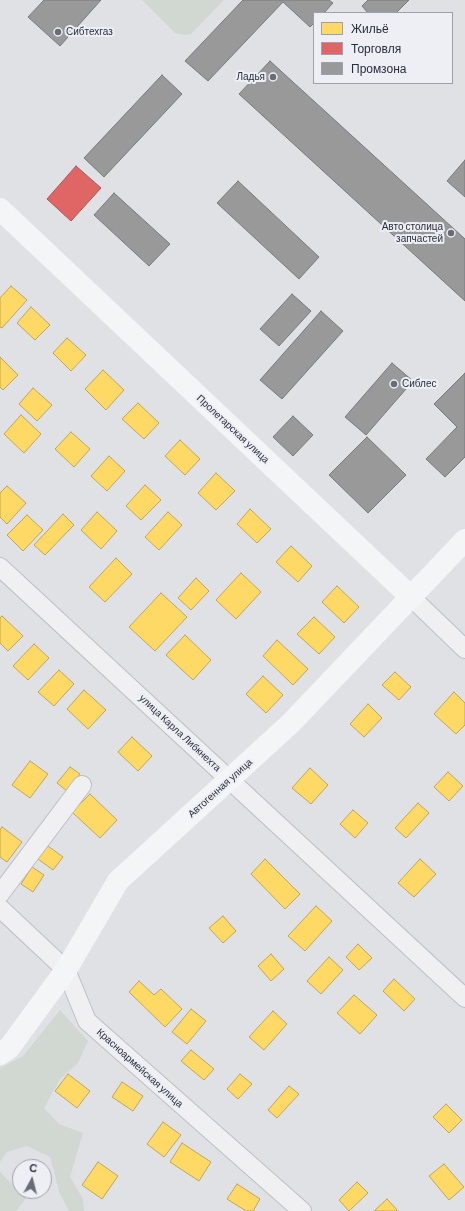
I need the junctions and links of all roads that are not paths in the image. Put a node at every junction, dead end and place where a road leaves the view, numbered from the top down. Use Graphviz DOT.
graph roads {
  1 [pos="0,209"];
  2 [pos="465,540"];
  3 [pos="0,567"];
  4 [pos="412,598"];
  5 [pos="465,649"];
  6 [pos="230,780"];
  7 [pos="82,785"];
  8 [pos="0,894"];
  9 [pos="0,908"];
  10 [pos="66,970"];
  11 [pos="465,998"];
  12 [pos="0,1054"];
  13 [pos="302,1211"];
  1 -- 4 [label="street, Пролетарская улица"];
  2 -- 4 [label="street, Автогенная улица"];
  3 -- 6 [label="street, улица Карла Либкнехта"];
  4 -- 5 [label="street, Пролетарская улица"];
  4 -- 6 [label="street, Автогенная улица"];
  6 -- 10 [label="street, Автогенная улица"];
  6 -- 11 [label="street, улица Карла Либкнехта"];
  7 -- 8 [label="street"];
  9 -- 10 [label="street, Красноармейская улица"];
  10 -- 12 [label="street, Автогенная улица"];
  10 -- 13 [label="street, Красноармейская улица"];
}
